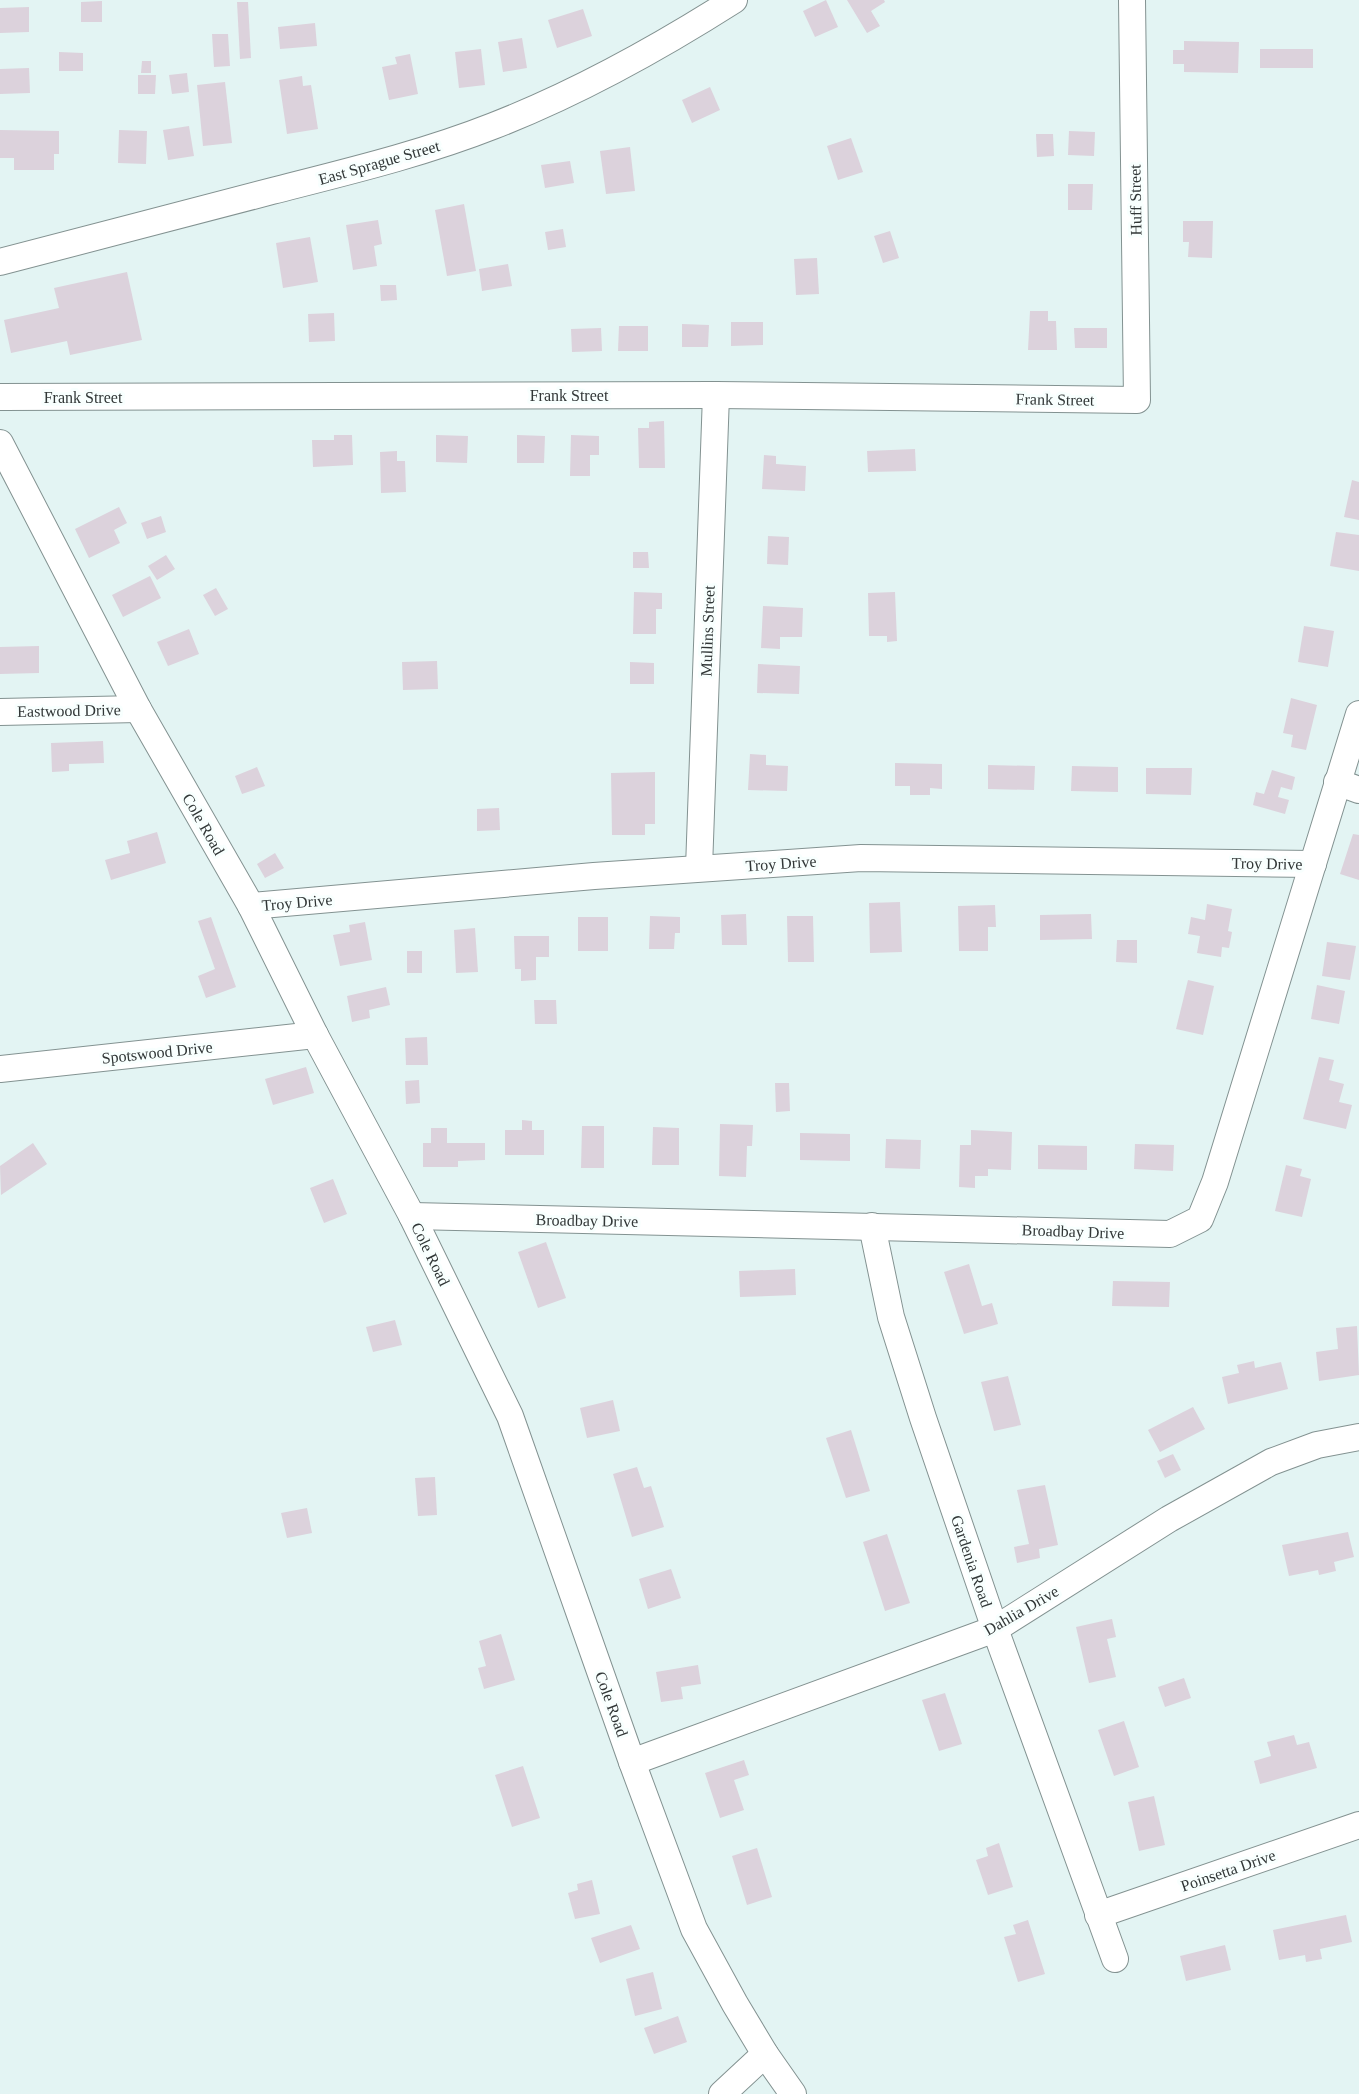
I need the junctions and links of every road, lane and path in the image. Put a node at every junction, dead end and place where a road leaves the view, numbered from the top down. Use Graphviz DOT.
graph roads {
  1 [pos="734,0"];
  2 [pos="1132,0"];
  3 [pos="0,262"];
  4 [pos="716,395"];
  5 [pos="0,397"];
  6 [pos="1137,400"];
  7 [pos="0,443"];
  8 [pos="138,709"];
  9 [pos="0,712"];
  10 [pos="1359,714"];
  11 [pos="1348,786"];
  12 [pos="1313,864"];
  13 [pos="699,868"];
  14 [pos="251,906"];
  15 [pos="315,1035"];
  16 [pos="0,1069"];
  17 [pos="412,1216"];
  18 [pos="872,1226"];
  19 [pos="1359,1437"];
  20 [pos="995,1629"];
  21 [pos="632,1762"];
  22 [pos="1359,1825"];
  23 [pos="1098,1915"];
  24 [pos="1115,1959"];
  25 [pos="765,2054"];
  26 [pos="722,2094"];
  27 [pos="793,2094"];
  1 -- 3 [label="street, East Sprague Street"];
  2 -- 6 [label="street, Huff Street"];
  4 -- 5 [label="street, Frank Street"];
  4 -- 6 [label="street, Frank Street"];
  4 -- 13 [label="street, Mullins Street"];
  7 -- 8 [label="street, Cole Road"];
  8 -- 9 [label="street, Eastwood Drive"];
  8 -- 14 [label="street, Cole Road"];
  10 -- 11 [label="street, Broadbay Drive"];
  11 -- 12 [label="street, Broadbay Drive"];
  12 -- 13 [label="street, Troy Drive"];
  12 -- 18 [label="street, Broadbay Drive"];
  13 -- 14 [label="street, Troy Drive"];
  14 -- 15 [label="street, Cole Road"];
  15 -- 16 [label="street, Spotswood Drive"];
  15 -- 17 [label="street, Cole Road"];
  17 -- 18 [label="street, Broadbay Drive"];
  17 -- 21 [label="street, Cole Road"];
  18 -- 20 [label="street, Gardenia Road"];
  19 -- 20 [label="street, Dahlia Drive"];
  20 -- 21 [label="street, Dahlia Drive"];
  20 -- 23 [label="street, Gardenia Road"];
  21 -- 25 [label="street, Cole Road"];
  22 -- 23 [label="street, Poinsetta Drive"];
  23 -- 24 [label="street, Gardenia Road"];
  25 -- 26 [label="street"];
  25 -- 27 [label="street, Cole Road"];
}
